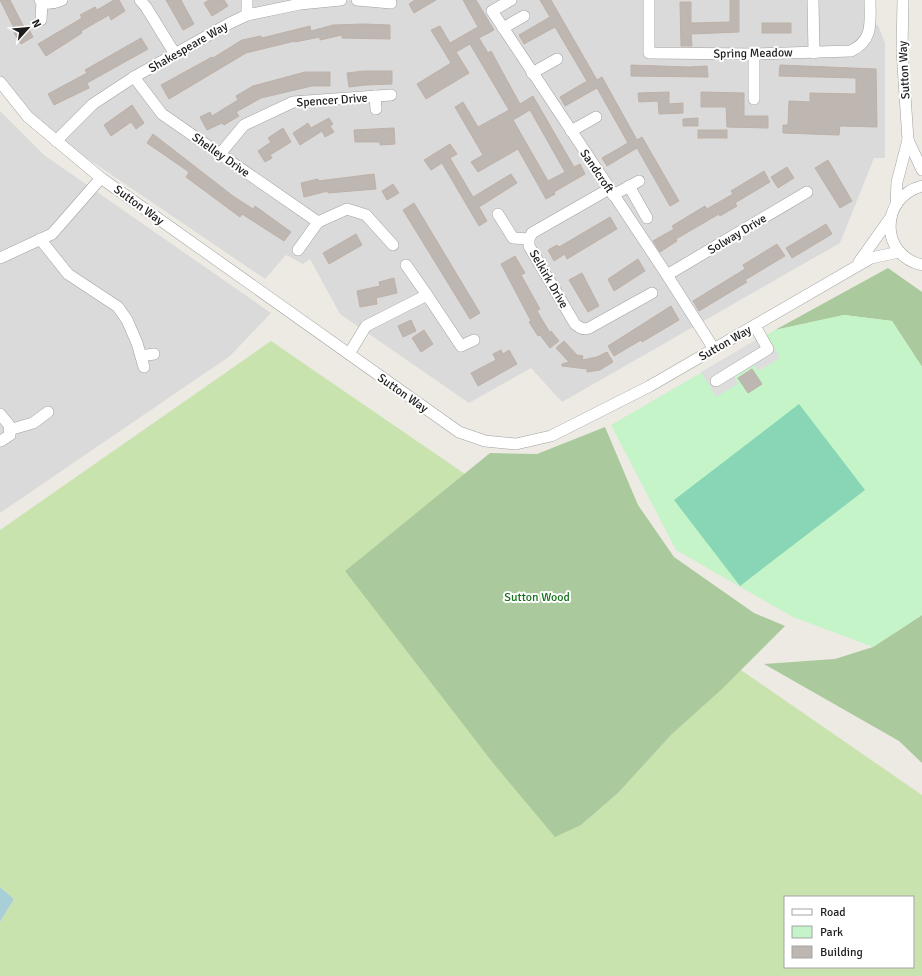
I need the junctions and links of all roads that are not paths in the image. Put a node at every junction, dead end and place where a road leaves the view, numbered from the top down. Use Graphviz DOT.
graph roads {
  1 [pos="62,0"];
  2 [pos="140,0"];
  3 [pos="247,0"];
  4 [pos="341,0"];
  5 [pos="357,0"];
  6 [pos="511,0"];
  7 [pos="649,0"];
  8 [pos="813,0"];
  9 [pos="870,0"];
  10 [pos="903,0"];
  11 [pos="41,1"];
  12 [pos="391,3"];
  13 [pos="247,15"];
  14 [pos="524,16"];
  15 [pos="41,20"];
  16 [pos="503,28"];
  17 [pos="814,53"];
  18 [pos="175,54"];
  19 [pos="754,54"];
  20 [pos="557,59"];
  21 [pos="532,73"];
  22 [pos="134,77"];
  23 [pos="0,82"];
  24 [pos="391,95"];
  25 [pos="375,96"];
  26 [pos="754,99"];
  27 [pos="376,109"];
  28 [pos="596,117"];
  29 [pos="571,131"];
  30 [pos="908,140"];
  31 [pos="56,141"];
  32 [pos="220,154"];
  33 [pos="922,170"];
  34 [pos="101,178"];
  35 [pos="639,180"];
  36 [pos="629,186"];
  37 [pos="922,186"];
  38 [pos="611,192"];
  39 [pos="807,192"];
  40 [pos="896,204"];
  41 [pos="498,214"];
  42 [pos="891,217"];
  43 [pos="647,218"];
  44 [pos="318,222"];
  45 [pos="40,239"];
  46 [pos="529,239"];
  47 [pos="393,245"];
  48 [pos="298,250"];
  49 [pos="899,252"];
  50 [pos="0,258"];
  51 [pos="406,265"];
  52 [pos="922,266"];
  53 [pos="855,267"];
  54 [pos="666,275"];
  55 [pos="652,293"];
  56 [pos="427,295"];
  57 [pos="755,326"];
  58 [pos="474,340"];
  59 [pos="714,349"];
  60 [pos="154,354"];
  61 [pos="349,354"];
  62 [pos="716,381"];
  63 [pos="48,412"];
  64 [pos="0,414"];
  65 [pos="9,430"];
  66 [pos="1,441"];
  1 -- 11 [label="street"];
  2 -- 18 [label="street"];
  3 -- 13 [label="street"];
  4 -- 13 [label="street, Shakespeare Way"];
  5 -- 12 [label="street"];
  6 -- 16 [label="street, Sandcroft"];
  7 -- 19 [label="street, Spring Meadow"];
  8 -- 17 [label="street"];
  9 -- 17 [label="street, Spring Meadow"];
  10 -- 30 [label="street, Sutton Way"];
  11 -- 15 [label="street"];
  13 -- 18 [label="street, Shakespeare Way"];
  14 -- 16 [label="street"];
  16 -- 21 [label="street, Sandcroft"];
  17 -- 19 [label="street, Spring Meadow"];
  18 -- 22 [label="street, Shakespeare Way"];
  19 -- 26 [label="street"];
  20 -- 21 [label="street"];
  21 -- 29 [label="street, Sandcroft"];
  22 -- 31 [label="street, Shakespeare Way"];
  22 -- 32 [label="street, Shelley Drive"];
  23 -- 31 [label="street, Sutton Way"];
  24 -- 25 [label="street, Spencer Drive"];
  25 -- 27 [label="street"];
  25 -- 32 [label="street, Spencer Drive"];
  28 -- 29 [label="street"];
  29 -- 38 [label="street, Sandcroft"];
  30 -- 33 [label="street, Sutton Way"];
  30 -- 40 [label="street, Sutton Way"];
  31 -- 34 [label="street, Sutton Way"];
  32 -- 44 [label="street, Shelley Drive"];
  34 -- 45 [label="street"];
  34 -- 61 [label="street, Sutton Way"];
  35 -- 36 [label="street, Selkirk Drive"];
  36 -- 38 [label="street, Selkirk Drive"];
  36 -- 43 [label="street"];
  37 -- 40 [label="street"];
  38 -- 46 [label="street, Selkirk Drive"];
  38 -- 54 [label="street, Sandcroft"];
  39 -- 54 [label="street, Solway Drive"];
  40 -- 42 [label="street"];
  41 -- 46 [label="street"];
  42 -- 49 [label="street"];
  42 -- 53 [label="street, Sutton Way"];
  44 -- 47 [label="street"];
  44 -- 48 [label="street"];
  45 -- 50 [label="street"];
  45 -- 60 [label="street"];
  46 -- 55 [label="street, Selkirk Drive"];
  49 -- 52 [label="street"];
  49 -- 53 [label="street, Sutton Way"];
  51 -- 56 [label="street"];
  53 -- 57 [label="street, Sutton Way"];
  54 -- 59 [label="street, Sandcroft"];
  56 -- 58 [label="street"];
  56 -- 61 [label="street"];
  57 -- 59 [label="street, Sutton Way"];
  57 -- 62 [label="street"];
  59 -- 61 [label="street, Sutton Way"];
  63 -- 65 [label="street"];
  64 -- 65 [label="street"];
  65 -- 66 [label="street"];
}
